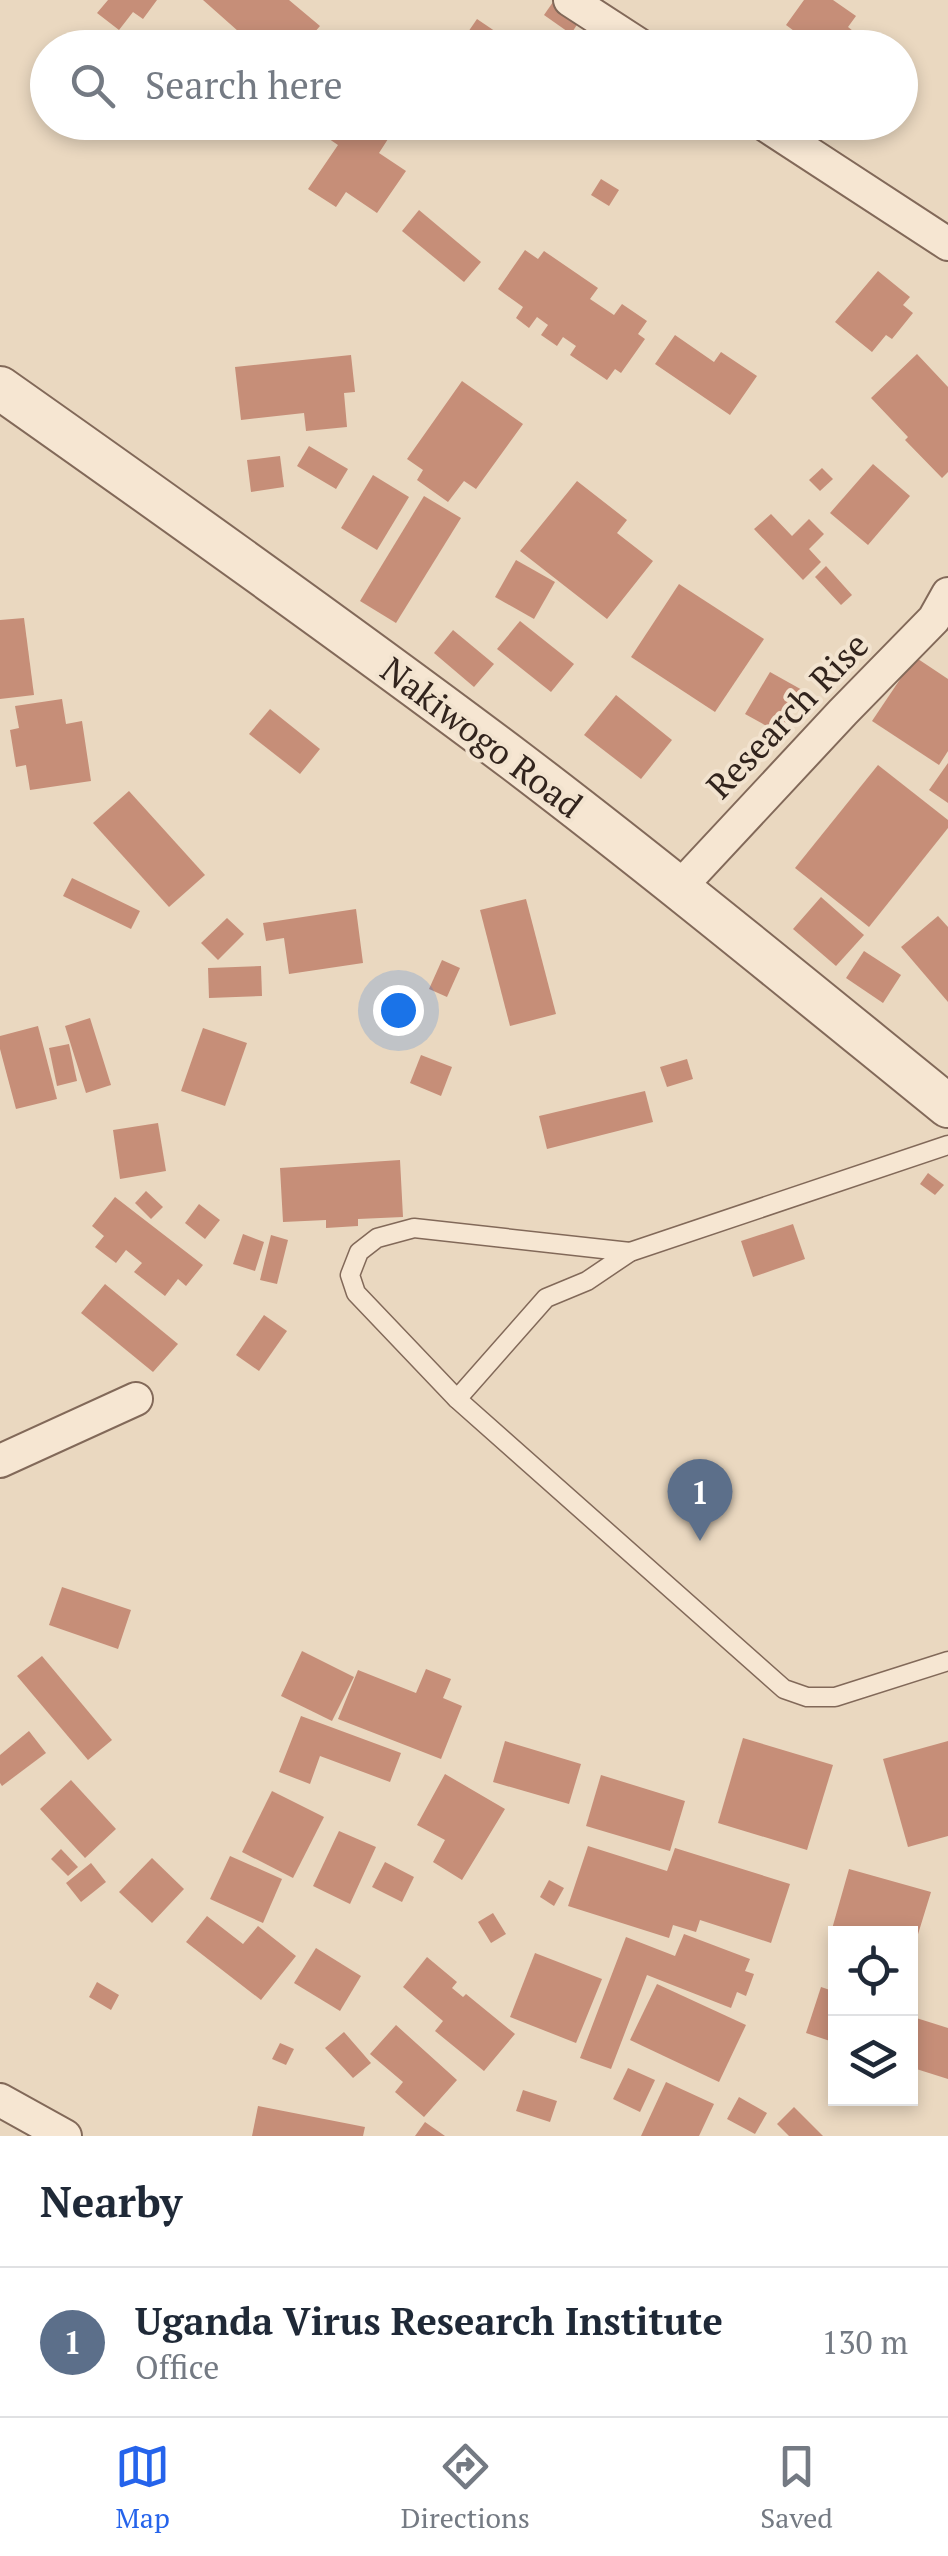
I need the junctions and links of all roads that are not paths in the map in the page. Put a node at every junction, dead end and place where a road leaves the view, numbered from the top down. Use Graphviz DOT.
graph roads {
  1 [pos="570,0"];
  2 [pos="616,30"];
  3 [pos="789,140"];
  4 [pos="948,244"];
  5 [pos="0,388"];
  6 [pos="948,594"];
  7 [pos="679,888"];
  8 [pos="948,1106"];
  9 [pos="948,1145"];
  10 [pos="630,1252"];
  11 [pos="136,1399"];
  12 [pos="457,1399"];
  13 [pos="0,1462"];
  14 [pos="948,1661"];
  15 [pos="0,2100"];
  16 [pos="65,2136"];
  1 -- 2 [label="street"];
  3 -- 4 [label="street"];
  5 -- 7 [label="street, Nakiwogo Road"];
  6 -- 7 [label="street, Research Rise"];
  7 -- 8 [label="street, Nakiwogo Road"];
  9 -- 10 [label="lane"];
  10 -- 12 [label="lane"];
  10 -- 12 [label="lane"];
  11 -- 13 [label="street"];
  12 -- 14 [label="lane"];
  15 -- 16 [label="street"];
}
